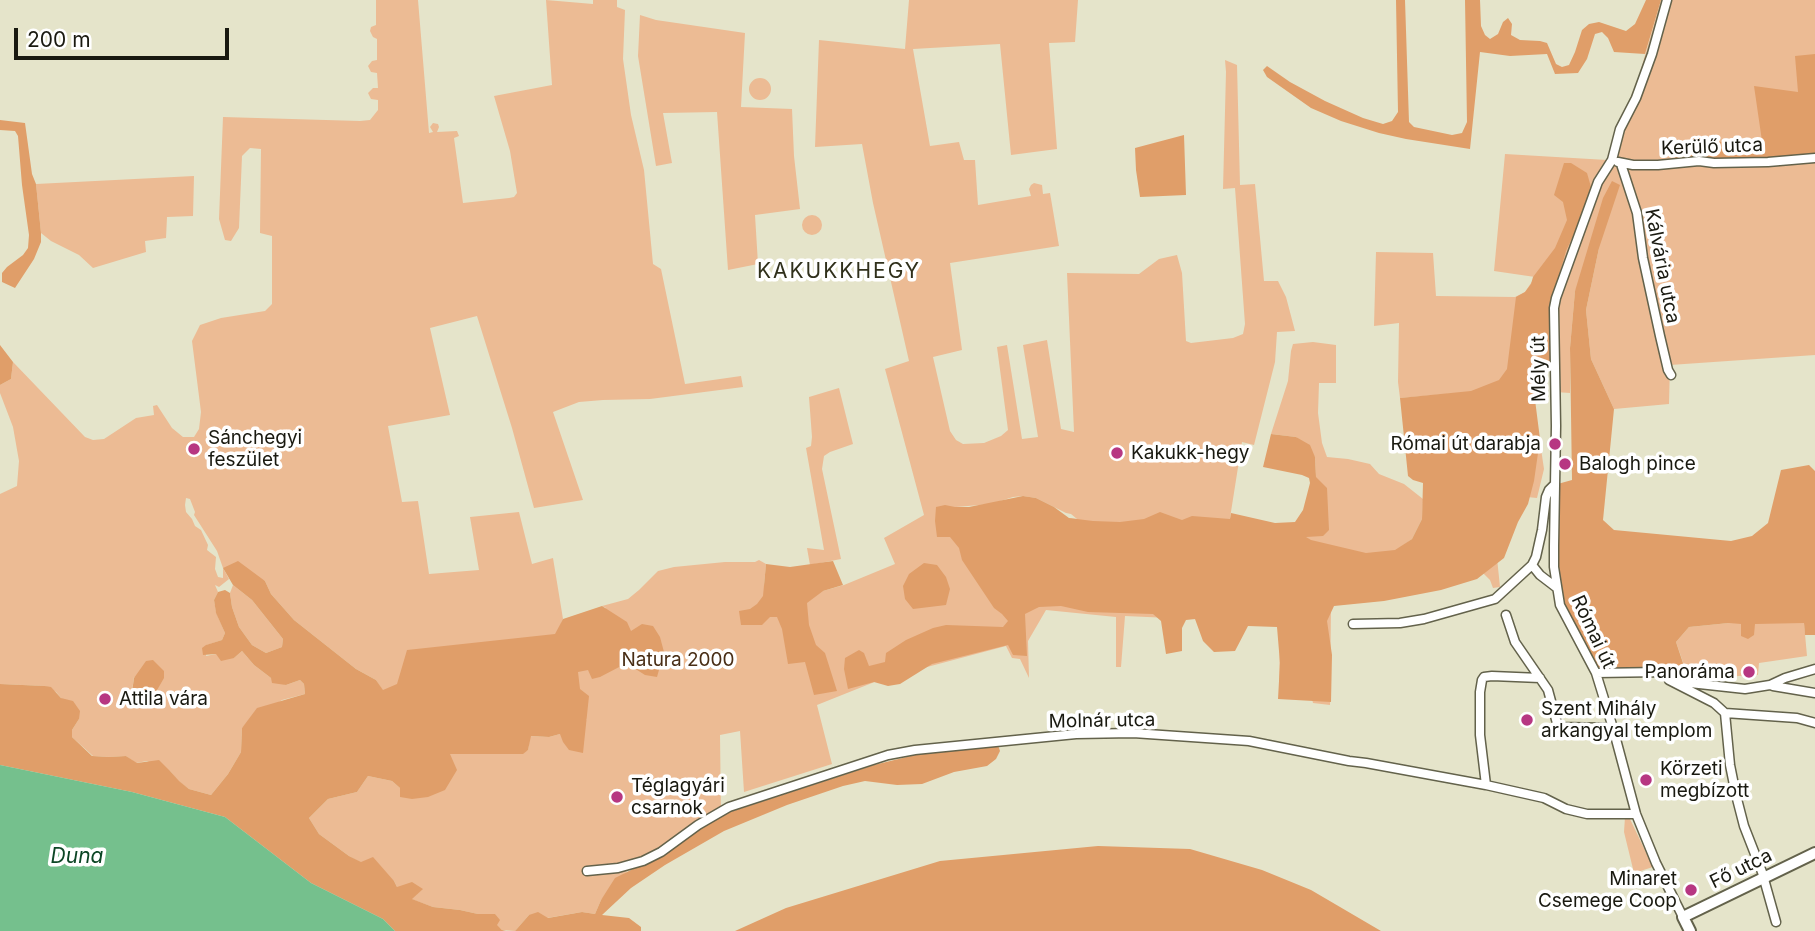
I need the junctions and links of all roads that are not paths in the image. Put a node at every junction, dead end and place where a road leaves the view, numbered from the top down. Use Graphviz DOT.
graph roads {
  1 [pos="1667,0"];
  2 [pos="1815,158"];
  3 [pos="1612,160"];
  4 [pos="1621,164"];
  5 [pos="1671,375"];
  6 [pos="1554,485"];
  7 [pos="1532,565"];
  8 [pos="1556,588"];
  9 [pos="1506,615"];
  10 [pos="1353,624"];
  11 [pos="1815,669"];
  12 [pos="1658,672"];
  13 [pos="1596,673"];
  14 [pos="1540,678"];
  15 [pos="1770,685"];
  16 [pos="1815,693"];
  17 [pos="1725,713"];
  18 [pos="1815,723"];
  19 [pos="1614,728"];
  20 [pos="1486,785"];
  21 [pos="1636,814"];
  22 [pos="1815,853"];
  23 [pos="587,871"];
  24 [pos="1763,877"];
  25 [pos="1683,917"];
  26 [pos="1776,922"];
  27 [pos="1690,931"];
  1 -- 3 [label="street, Mély út"];
  2 -- 4 [label="street, Kerülő utca"];
  3 -- 4 [label="street, Kerülő utca"];
  3 -- 6 [label="street, Mély út"];
  4 -- 5 [label="street, Kálvária utca"];
  6 -- 7 [label="street"];
  6 -- 8 [label="street, Mély út"];
  7 -- 8 [label="street, Római út"];
  7 -- 10 [label="street"];
  8 -- 13 [label="street, Római út"];
  9 -- 14 [label="street"];
  11 -- 15 [label="street"];
  12 -- 13 [label="street"];
  12 -- 15 [label="street"];
  12 -- 17 [label="street"];
  13 -- 19 [label="street, Római út"];
  14 -- 19 [label="street"];
  14 -- 20 [label="street"];
  15 -- 16 [label="street"];
  17 -- 18 [label="street"];
  17 -- 24 [label="street"];
  19 -- 21 [label="street, Római út"];
  20 -- 21 [label="street, Molnár utca"];
  20 -- 23 [label="street, Molnár utca"];
  21 -- 25 [label="street, Római út"];
  22 -- 24 [label="street, Fő utca"];
  24 -- 25 [label="street, Fő utca"];
  24 -- 26 [label="street"];
  25 -- 27 [label="street"];
}
